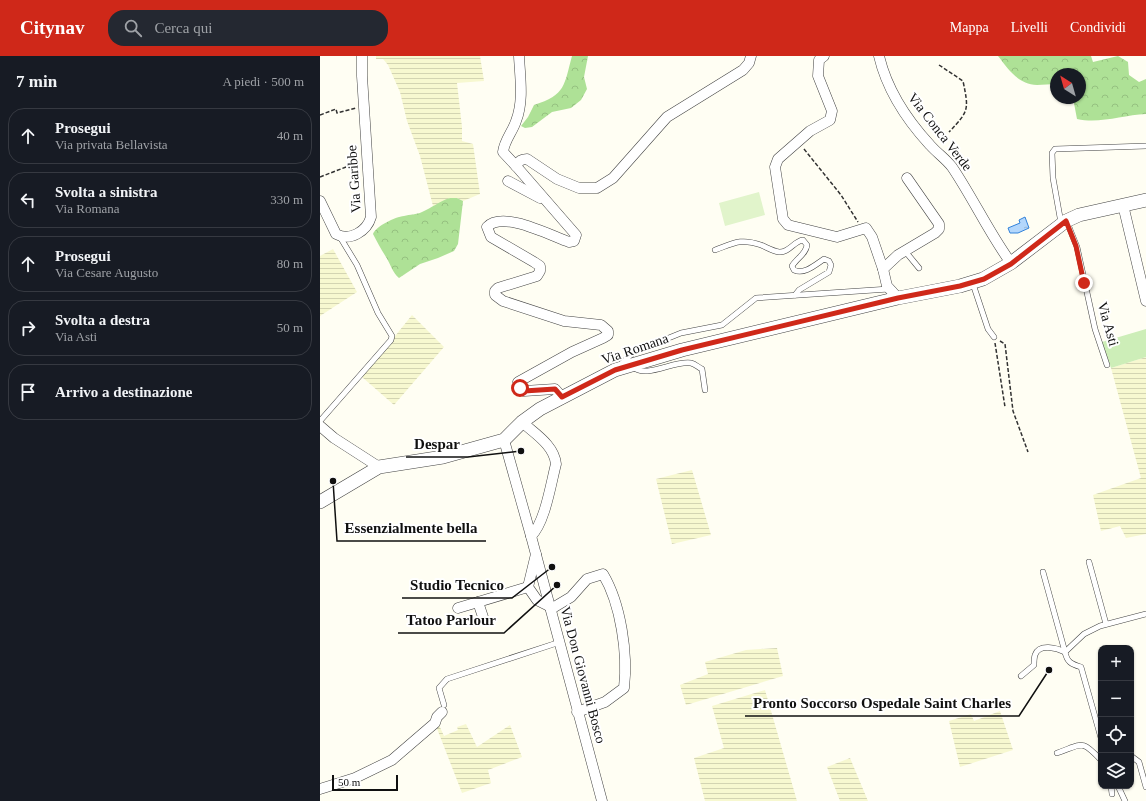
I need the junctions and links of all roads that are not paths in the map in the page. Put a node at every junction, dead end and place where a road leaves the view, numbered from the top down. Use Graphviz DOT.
graph roads {
  1 [pos="362,56"];
  2 [pos="519,56"];
  3 [pos="751,56"];
  4 [pos="824,56"];
  5 [pos="879,56"];
  6 [pos="1146,146"];
  7 [pos="516,166"];
  8 [pos="907,178"];
  9 [pos="508,181"];
  10 [pos="1146,200"];
  11 [pos="320,201"];
  12 [pos="546,201"];
  13 [pos="1123,205"];
  14 [pos="1064,222"];
  15 [pos="340,237"];
  16 [pos="715,250"];
  17 [pos="905,251"];
  18 [pos="1011,264"];
  19 [pos="919,268"];
  20 [pos="883,269"];
  21 [pos="978,281"];
  22 [pos="894,293"];
  23 [pos="796,296"];
  24 [pos="1146,301"];
  25 [pos="994,337"];
  26 [pos="631,365"];
  27 [pos="1107,365"];
  28 [pos="615,370"];
  29 [pos="705,390"];
  30 [pos="562,397"];
  31 [pos="320,421"];
  32 [pos="522,422"];
  33 [pos="320,426"];
  34 [pos="504,440"];
  35 [pos="379,467"];
  36 [pos="320,502"];
  37 [pos="532,536"];
  38 [pos="536,554"];
  39 [pos="1089,562"];
  40 [pos="1043,572"];
  41 [pos="528,587"];
  42 [pos="478,602"];
  43 [pos="458,608"];
  44 [pos="551,608"];
  45 [pos="1146,614"];
  46 [pos="483,617"];
  47 [pos="1106,624"];
  48 [pos="560,642"];
  49 [pos="1065,652"];
  50 [pos="1021,676"];
  51 [pos="443,709"];
  52 [pos="577,712"];
  53 [pos="1098,727"];
  54 [pos="1057,753"];
  55 [pos="1098,757"];
  56 [pos="1134,758"];
  57 [pos="1146,787"];
  58 [pos="320,788"];
  59 [pos="1111,789"];
  60 [pos="1119,789"];
  61 [pos="1112,794"];
  62 [pos="599,799"];
  63 [pos="1125,801"];
  1 -- 15 [label="street, Via Garibbe"];
  2 -- 7 [label="street"];
  3 -- 7 [label="street"];
  4 -- 20 [label="street"];
  5 -- 18 [label="street, Via Conca Verde"];
  6 -- 14 [label="lane, Via Asti"];
  7 -- 12 [label="street"];
  8 -- 17 [label="street"];
  9 -- 12 [label="street"];
  10 -- 13 [label="street, Via Romana"];
  11 -- 15 [label="street, Via Garibbe"];
  12 -- 30 [label="street"];
  13 -- 14 [label="street, Via Romana"];
  13 -- 24 [label="street"];
  14 -- 18 [label="street, Via Romana"];
  14 -- 27 [label="lane, Via Asti"];
  15 -- 31 [label="lane"];
  16 -- 23 [label="lane"];
  17 -- 19 [label="lane"];
  17 -- 20 [label="street"];
  18 -- 21 [label="street, Via Romana"];
  20 -- 22 [label="street"];
  21 -- 22 [label="street, Via Romana"];
  21 -- 25 [label="lane"];
  22 -- 23 [label="lane"];
  22 -- 26 [label="street, Via Romana"];
  23 -- 28 [label="lane"];
  26 -- 28 [label="street, Via Romana"];
  26 -- 29 [label="lane"];
  28 -- 30 [label="street, Via Romana"];
  30 -- 32 [label="street, Via Romana"];
  32 -- 34 [label="street, Via Romana"];
  32 -- 37 [label="street"];
  33 -- 35 [label="street"];
  34 -- 35 [label="street, Via Romana"];
  34 -- 37 [label="street, Via Don Giovanni Bosco"];
  35 -- 36 [label="street, Via Romana"];
  37 -- 38 [label="street, Via Don Giovanni Bosco"];
  38 -- 41 [label="street"];
  38 -- 44 [label="street, Via Don Giovanni Bosco"];
  39 -- 47 [label="lane"];
  40 -- 49 [label="lane"];
  41 -- 42 [label="street"];
  41 -- 44 [label="street"];
  42 -- 43 [label="street"];
  42 -- 46 [label="street"];
  44 -- 48 [label="street, Via Don Giovanni Bosco"];
  44 -- 52 [label="street"];
  45 -- 47 [label="lane"];
  47 -- 49 [label="lane"];
  48 -- 51 [label="lane"];
  48 -- 52 [label="street, Via Don Giovanni Bosco"];
  49 -- 50 [label="lane"];
  49 -- 53 [label="lane"];
  51 -- 58 [label="street"];
  52 -- 62 [label="street, Via Don Giovanni Bosco"];
  54 -- 55 [label="lane"];
  56 -- 57 [label="lane"];
  59 -- 61 [label="lane"];
  60 -- 63 [label="lane"];
}
